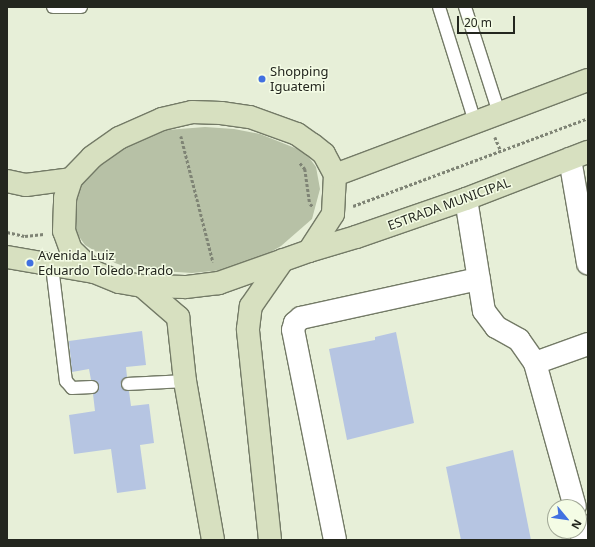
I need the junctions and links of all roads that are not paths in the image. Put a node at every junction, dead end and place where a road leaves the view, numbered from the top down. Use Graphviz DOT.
graph roads {
  1 [pos="53,7"];
  2 [pos="81,7"];
  3 [pos="439,7"];
  4 [pos="465,7"];
  5 [pos="588,80"];
  6 [pos="500,113"];
  7 [pos="475,122"];
  8 [pos="579,155"];
  9 [pos="335,175"];
  10 [pos="71,179"];
  11 [pos="7,181"];
  12 [pos="466,198"];
  13 [pos="308,251"];
  14 [pos="7,257"];
  15 [pos="283,260"];
  16 [pos="588,263"];
  17 [pos="52,266"];
  18 [pos="94,272"];
  19 [pos="479,279"];
  20 [pos="142,286"];
  21 [pos="588,344"];
  22 [pos="535,363"];
  23 [pos="185,381"];
  24 [pos="128,384"];
  25 [pos="92,387"];
  26 [pos="573,499"];
  27 [pos="213,540"];
  28 [pos="270,540"];
  29 [pos="336,540"];
  1 -- 2 [label="lane"];
  3 -- 7 [label="lane"];
  4 -- 6 [label="lane"];
  5 -- 6 [label="main road"];
  6 -- 7 [label="main road"];
  7 -- 9 [label="main road"];
  8 -- 12 [label="main road, ESTRADA MUNICIPAL"];
  8 -- 16 [label="street"];
  9 -- 10 [label="main road"];
  9 -- 13 [label="main road"];
  10 -- 11 [label="main road"];
  10 -- 18 [label="main road"];
  12 -- 13 [label="main road, ESTRADA MUNICIPAL"];
  12 -- 19 [label="street"];
  13 -- 15 [label="main road, ESTRADA MUNICIPAL"];
  14 -- 17 [label="main road"];
  15 -- 20 [label="main road, ESTRADA MUNICIPAL"];
  15 -- 28 [label="main road"];
  17 -- 18 [label="main road"];
  17 -- 25 [label="lane"];
  18 -- 20 [label="main road, ESTRADA MUNICIPAL"];
  19 -- 22 [label="street"];
  19 -- 29 [label="street"];
  20 -- 23 [label="main road"];
  21 -- 22 [label="street"];
  22 -- 26 [label="street"];
  23 -- 24 [label="lane"];
  23 -- 27 [label="main road"];
}
